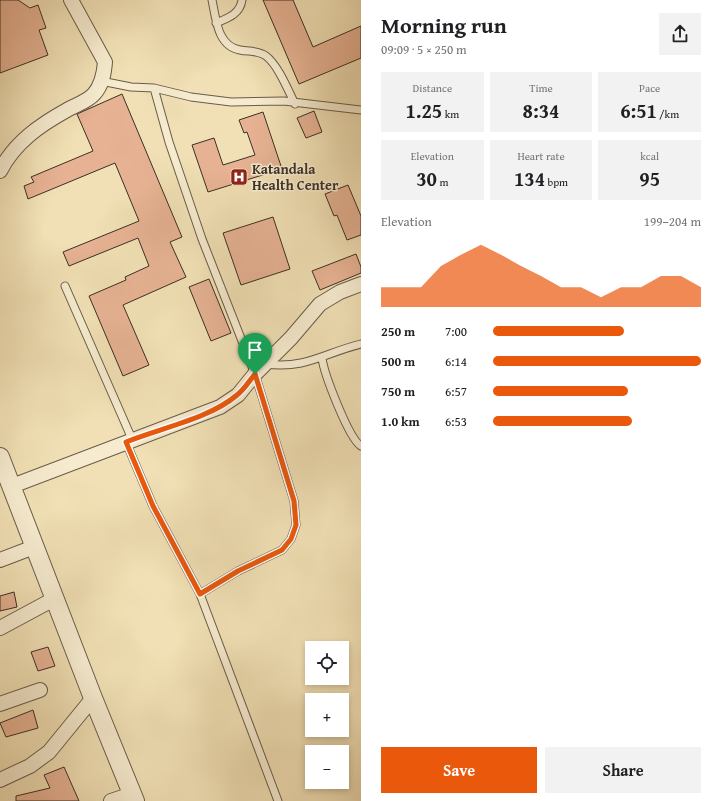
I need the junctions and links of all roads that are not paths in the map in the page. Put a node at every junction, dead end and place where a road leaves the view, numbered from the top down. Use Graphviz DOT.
graph roads {
  1 [pos="71,0"];
  2 [pos="212,0"];
  3 [pos="242,0"];
  4 [pos="216,23"];
  5 [pos="101,81"];
  6 [pos="154,88"];
  7 [pos="295,104"];
  8 [pos="361,110"];
  9 [pos="0,171"];
  10 [pos="361,284"];
  11 [pos="65,286"];
  12 [pos="361,344"];
  13 [pos="322,358"];
  14 [pos="266,364"];
  15 [pos="255,374"];
  16 [pos="129,440"];
  17 [pos="361,446"];
  18 [pos="0,457"];
  19 [pos="6,479"];
  20 [pos="34,547"];
  21 [pos="0,560"];
  22 [pos="200,594"];
  23 [pos="54,599"];
  24 [pos="0,628"];
  25 [pos="40,690"];
  26 [pos="93,698"];
  27 [pos="0,704"];
  28 [pos="0,780"];
  29 [pos="134,798"];
  30 [pos="111,801"];
  31 [pos="277,801"];
  1 -- 5 [label="street"];
  2 -- 4 [label="lane"];
  3 -- 4 [label="lane"];
  4 -- 7 [label="lane"];
  5 -- 6 [label="lane"];
  5 -- 9 [label="street"];
  6 -- 7 [label="lane"];
  6 -- 15 [label="lane"];
  7 -- 8 [label="lane"];
  10 -- 14 [label="street"];
  11 -- 16 [label="lane"];
  12 -- 13 [label="lane"];
  13 -- 14 [label="lane"];
  13 -- 17 [label="lane"];
  14 -- 15 [label="street"];
  15 -- 16 [label="street"];
  15 -- 22 [label="lane"];
  16 -- 19 [label="street"];
  16 -- 22 [label="lane"];
  18 -- 19 [label="street"];
  19 -- 20 [label="street"];
  20 -- 21 [label="street"];
  20 -- 23 [label="street"];
  22 -- 31 [label="lane"];
  23 -- 24 [label="street"];
  23 -- 26 [label="street"];
  25 -- 27 [label="street"];
  26 -- 28 [label="street"];
  26 -- 29 [label="street"];
  29 -- 30 [label="street"];
}
